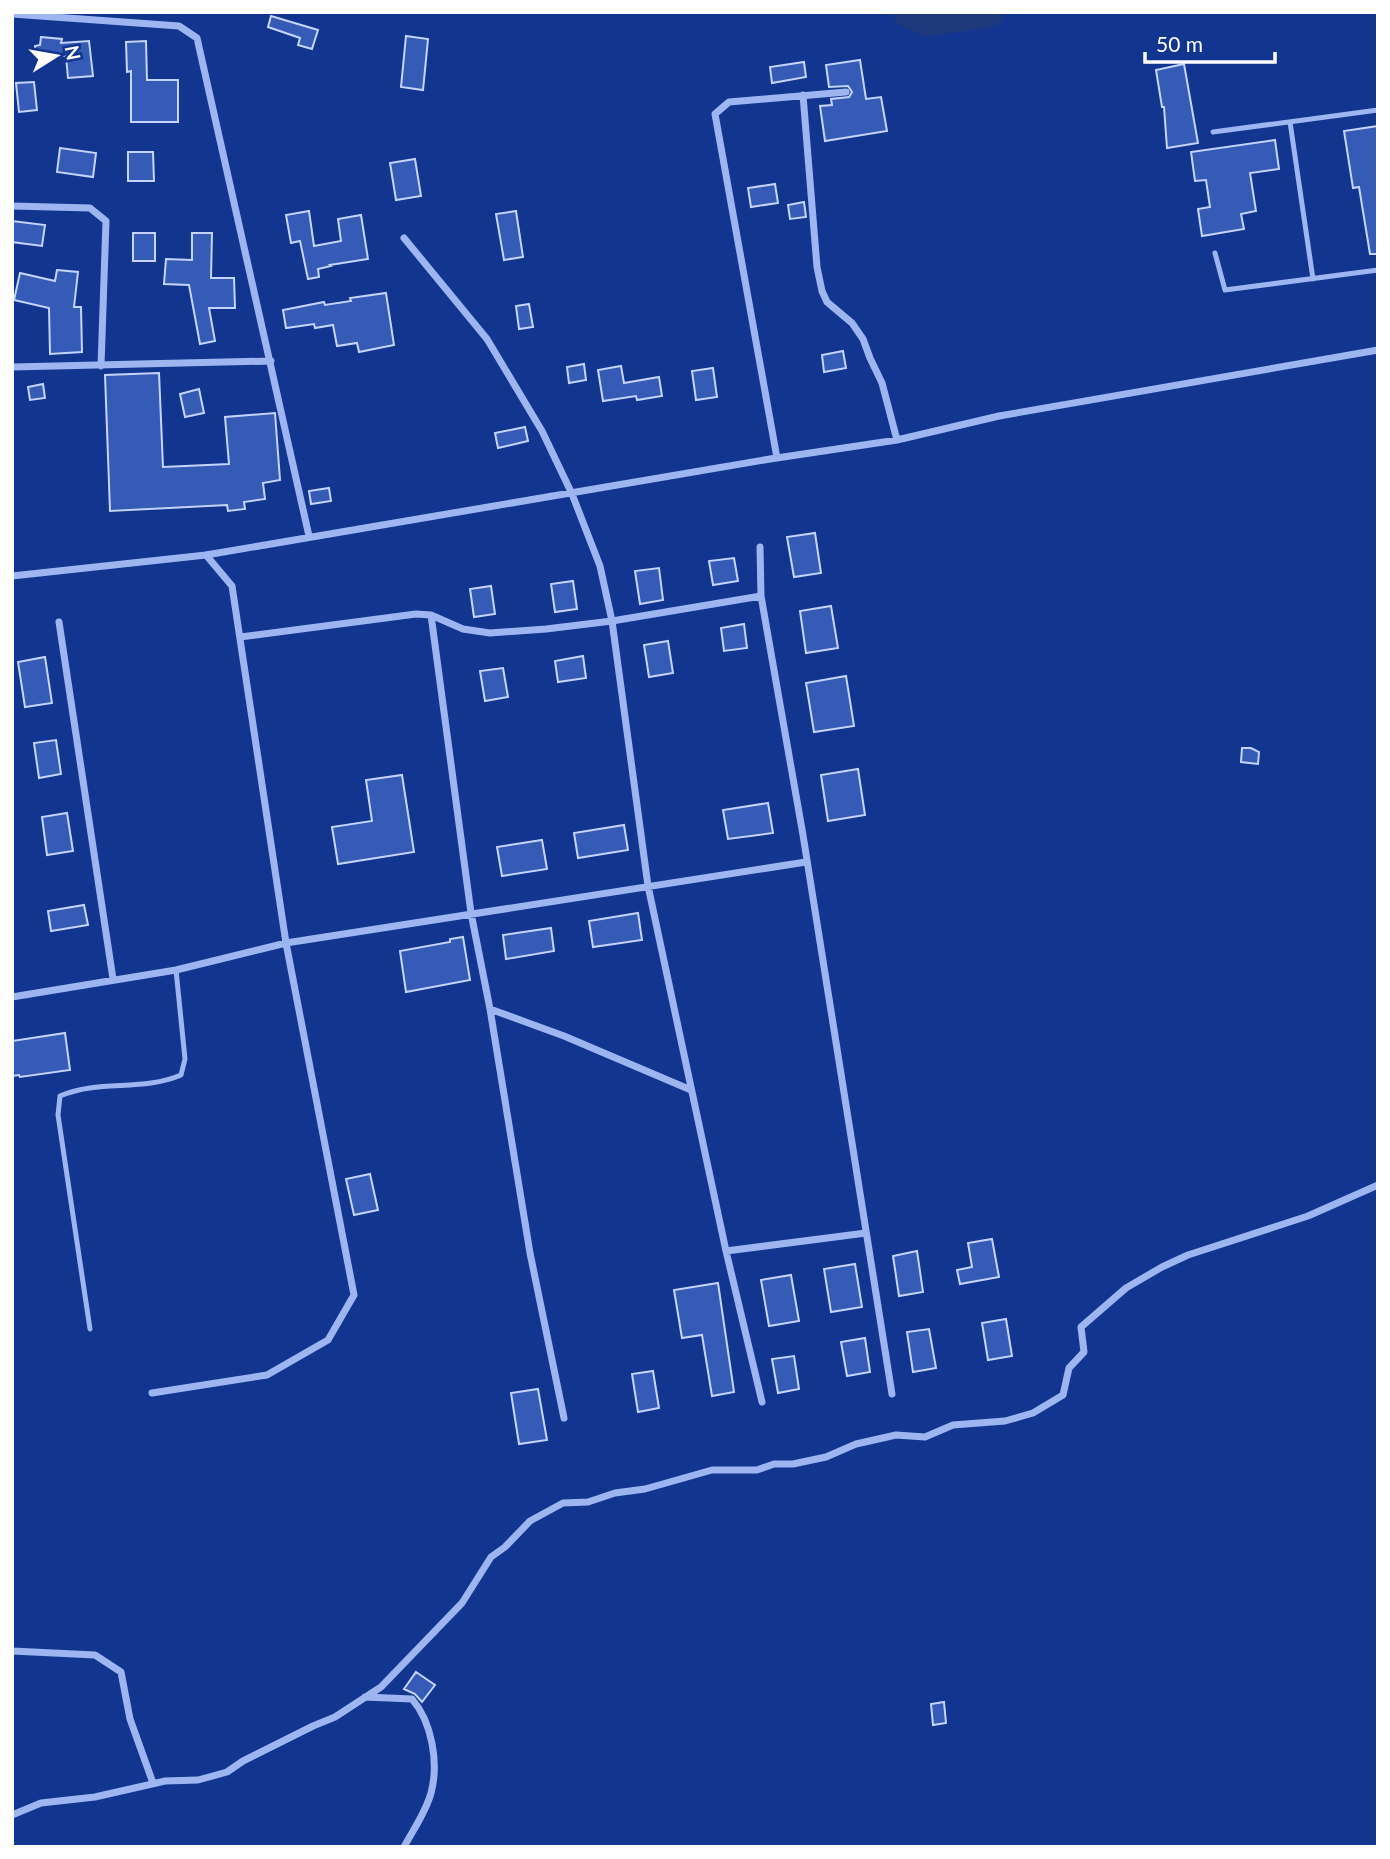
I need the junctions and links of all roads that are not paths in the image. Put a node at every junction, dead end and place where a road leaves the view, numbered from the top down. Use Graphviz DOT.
graph roads {
  1 [pos="12,14"];
  2 [pos="846,92"];
  3 [pos="803,95"];
  4 [pos="1378,110"];
  5 [pos="1290,122"];
  6 [pos="1213,132"];
  7 [pos="12,206"];
  8 [pos="404,238"];
  9 [pos="1215,253"];
  10 [pos="1378,270"];
  11 [pos="1313,279"];
  12 [pos="1378,350"];
  13 [pos="271,361"];
  14 [pos="101,366"];
  15 [pos="12,368"];
  16 [pos="897,440"];
  17 [pos="777,458"];
  18 [pos="572,494"];
  19 [pos="309,536"];
  20 [pos="760,547"];
  21 [pos="206,555"];
  22 [pos="12,576"];
  23 [pos="761,596"];
  24 [pos="431,615"];
  25 [pos="612,621"];
  26 [pos="58,622"];
  27 [pos="240,636"];
  28 [pos="806,862"];
  29 [pos="648,886"];
  30 [pos="471,913"];
  31 [pos="286,943"];
  32 [pos="176,970"];
  33 [pos="113,979"];
  34 [pos="12,997"];
  35 [pos="490,1009"];
  36 [pos="691,1090"];
  37 [pos="1378,1185"];
  38 [pos="866,1233"];
  39 [pos="726,1251"];
  40 [pos="90,1329"];
  41 [pos="152,1393"];
  42 [pos="892,1394"];
  43 [pos="762,1402"];
  44 [pos="564,1418"];
  45 [pos="12,1651"];
  46 [pos="364,1697"];
  47 [pos="153,1783"];
  48 [pos="12,1815"];
  49 [pos="404,1847"];
  1 -- 13 [label="street"];
  2 -- 3 [label="street"];
  3 -- 16 [label="street"];
  3 -- 17 [label="street"];
  4 -- 5 [label="lane"];
  5 -- 6 [label="lane"];
  5 -- 11 [label="lane"];
  7 -- 14 [label="street"];
  8 -- 18 [label="street"];
  9 -- 11 [label="lane"];
  10 -- 11 [label="lane"];
  12 -- 16 [label="street"];
  13 -- 14 [label="street"];
  13 -- 19 [label="street"];
  14 -- 15 [label="street"];
  16 -- 17 [label="street"];
  17 -- 18 [label="street"];
  18 -- 19 [label="street"];
  18 -- 25 [label="street"];
  19 -- 21 [label="street"];
  20 -- 23 [label="street"];
  21 -- 22 [label="street"];
  21 -- 27 [label="street"];
  23 -- 25 [label="street"];
  23 -- 28 [label="street"];
  24 -- 25 [label="street"];
  24 -- 27 [label="street"];
  24 -- 30 [label="street"];
  25 -- 29 [label="street"];
  26 -- 33 [label="street"];
  27 -- 31 [label="street"];
  28 -- 29 [label="street"];
  28 -- 38 [label="street"];
  29 -- 30 [label="street"];
  29 -- 36 [label="street"];
  30 -- 31 [label="street"];
  30 -- 35 [label="street"];
  31 -- 32 [label="street"];
  31 -- 41 [label="street"];
  32 -- 33 [label="street"];
  32 -- 40 [label="lane"];
  33 -- 34 [label="street"];
  35 -- 36 [label="street"];
  35 -- 44 [label="street"];
  36 -- 39 [label="street"];
  37 -- 46 [label="street"];
  38 -- 39 [label="street"];
  38 -- 42 [label="street"];
  39 -- 43 [label="street"];
  45 -- 47 [label="street"];
  46 -- 47 [label="street"];
  46 -- 49 [label="street"];
  47 -- 48 [label="street"];
}
